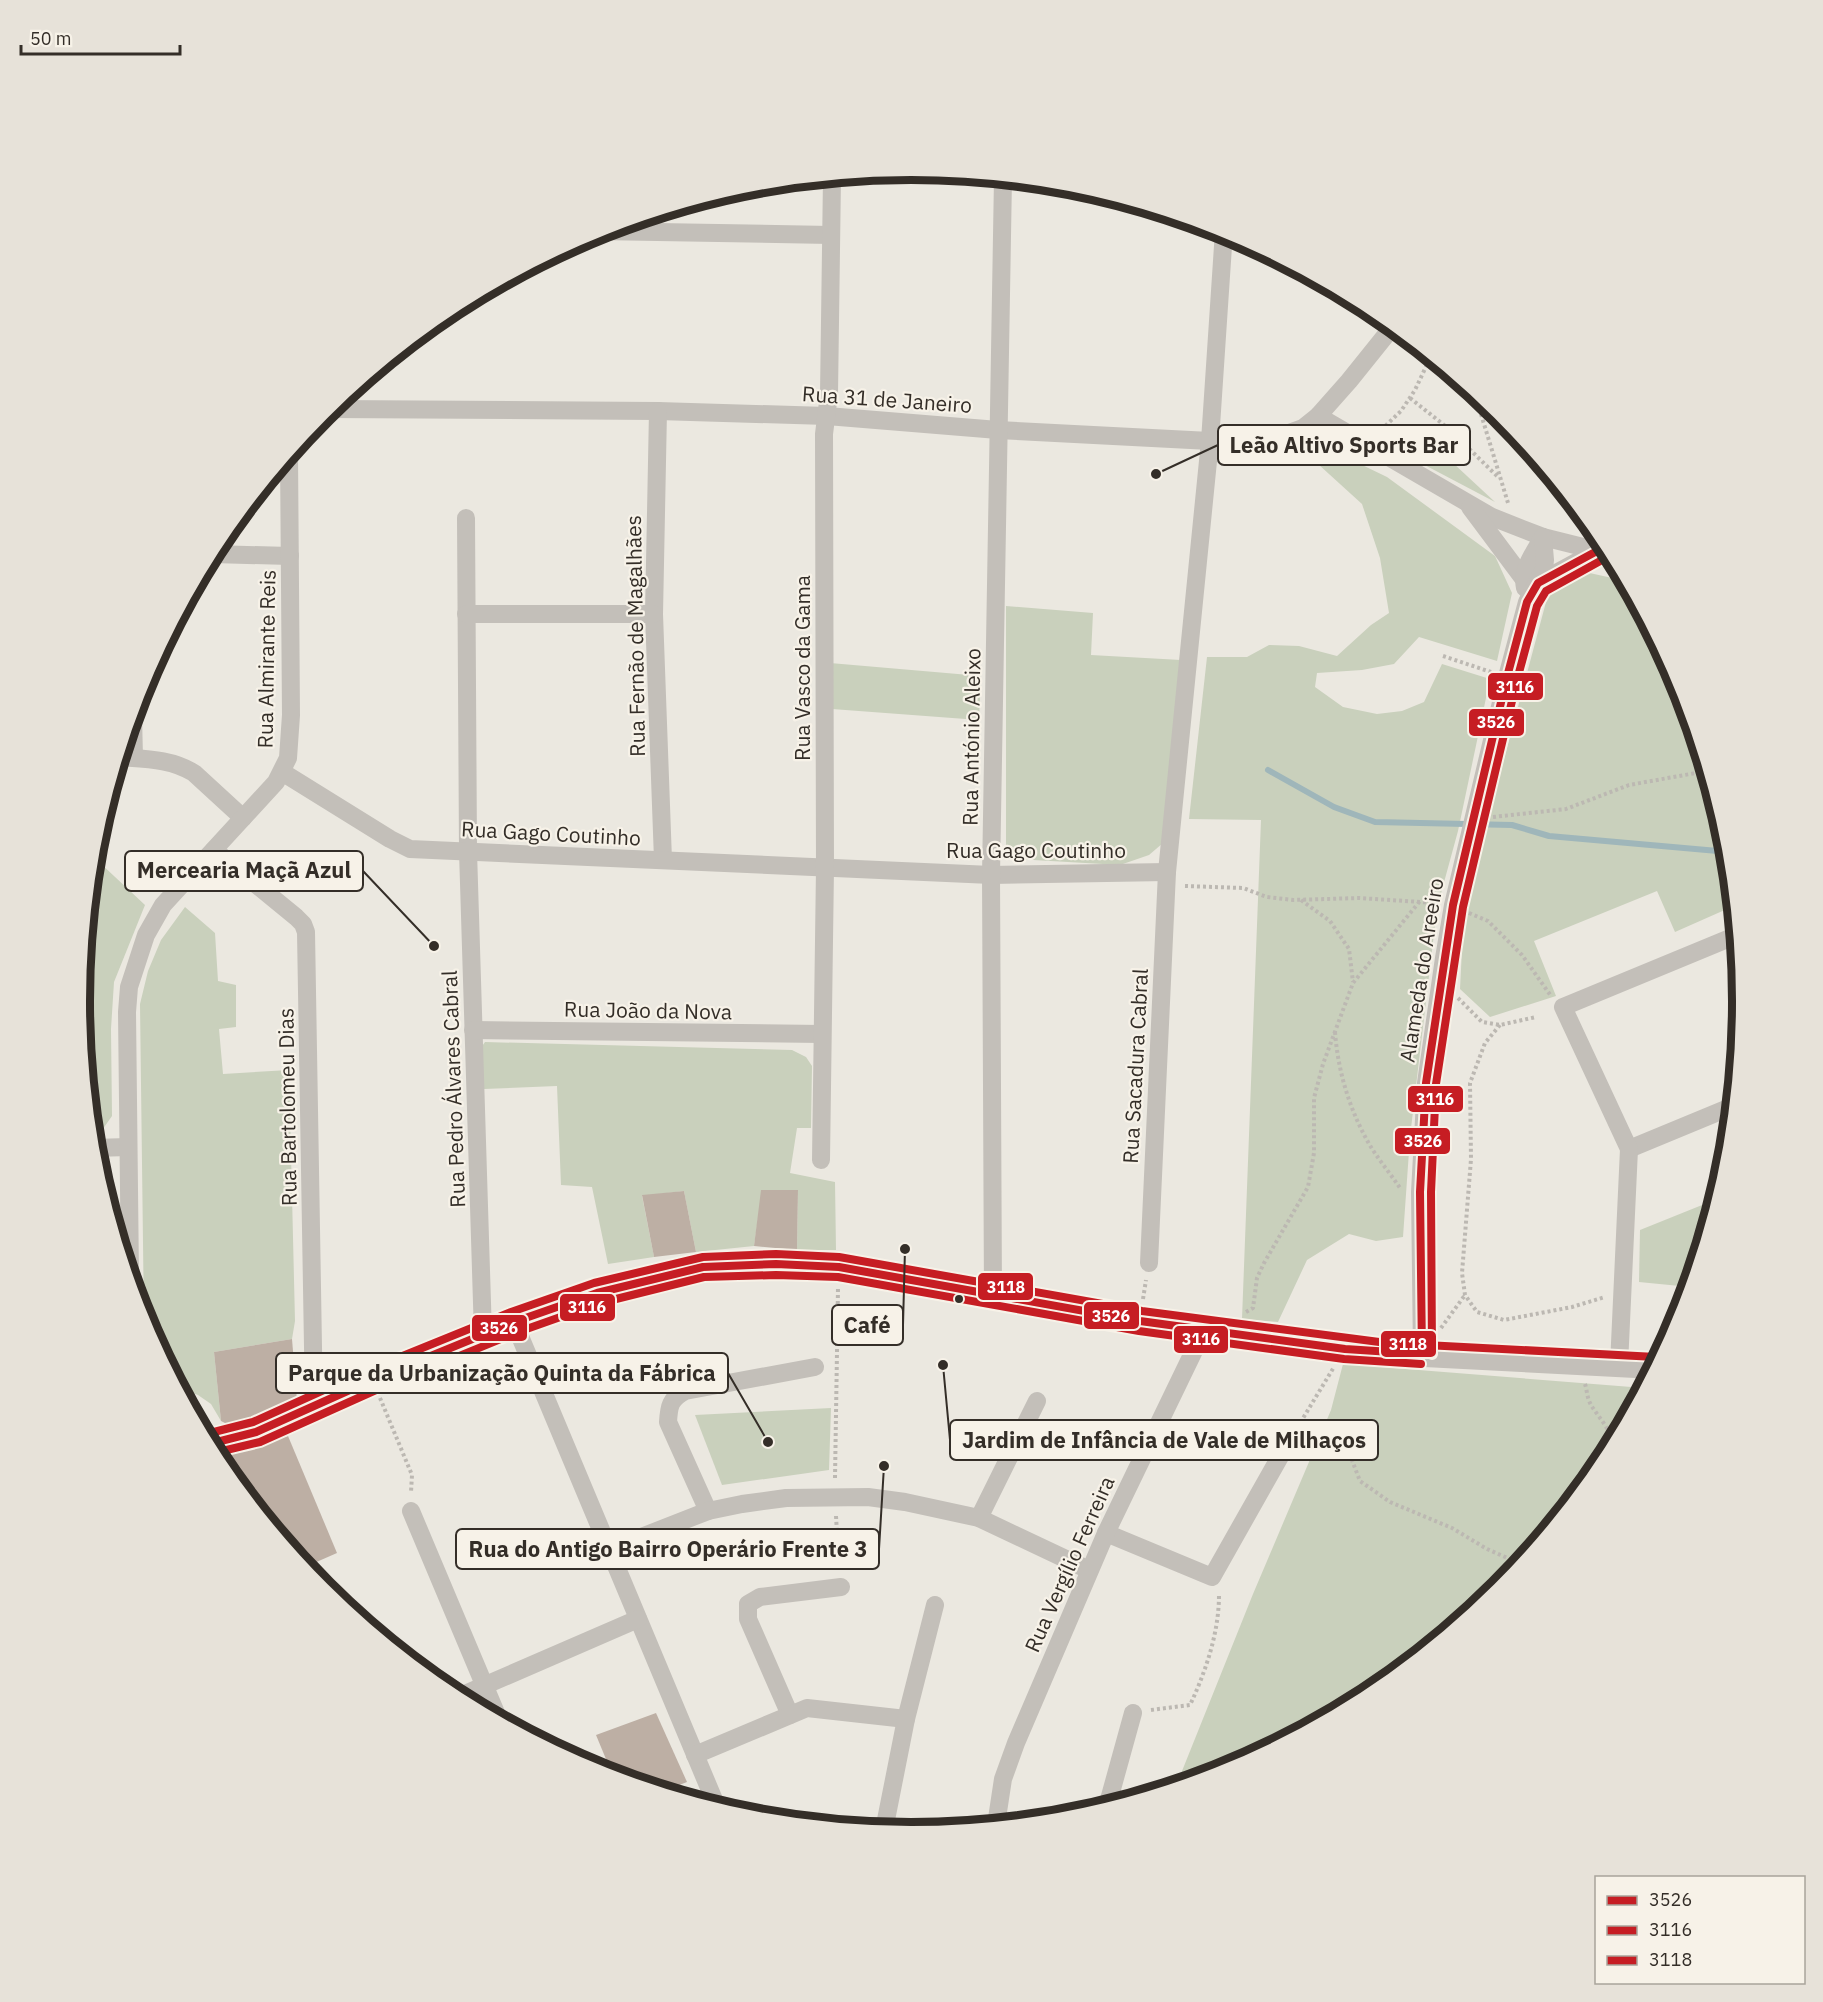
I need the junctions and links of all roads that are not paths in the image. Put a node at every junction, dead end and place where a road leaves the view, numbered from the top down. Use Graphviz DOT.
graph roads {
  1 [pos="832,184"];
  2 [pos="1003,185"];
  3 [pos="625,231"];
  4 [pos="831,235"];
  5 [pos="1223,241"];
  6 [pos="1389,333"];
  7 [pos="343,409"];
  8 [pos="658,411"];
  9 [pos="827,416"];
  10 [pos="1318,416"];
  11 [pos="998,430"];
  12 [pos="1210,441"];
  13 [pos="289,465"];
  14 [pos="1467,503"];
  15 [pos="466,518"];
  16 [pos="1543,537"];
  17 [pos="1599,551"];
  18 [pos="1600,553"];
  19 [pos="222,554"];
  20 [pos="290,556"];
  21 [pos="1530,581"];
  22 [pos="466,614"];
  23 [pos="654,614"];
  24 [pos="127,758"];
  25 [pos="282,771"];
  26 [pos="243,818"];
  27 [pos="214,850"];
  28 [pos="468,851"];
  29 [pos="663,860"];
  30 [pos="825,868"];
  31 [pos="992,875"];
  32 [pos="1167,880"];
  33 [pos="1730,938"];
  34 [pos="474,1030"];
  35 [pos="822,1034"];
  36 [pos="1726,1109"];
  37 [pos="128,1147"];
  38 [pos="104,1148"];
  39 [pos="1629,1149"];
  40 [pos="821,1160"];
  41 [pos="130,1251"];
  42 [pos="1149,1263"];
  43 [pos="993,1296"];
  44 [pos="514,1322"];
  45 [pos="1204,1330"];
  46 [pos="483,1335"];
  47 [pos="1422,1354"];
  48 [pos="1619,1365"];
  49 [pos="816,1367"];
  50 [pos="1647,1367"];
  51 [pos="1037,1401"];
  52 [pos="314,1406"];
  53 [pos="218,1442"];
  54 [pos="1282,1453"];
  55 [pos="411,1511"];
  56 [pos="708,1511"];
  57 [pos="979,1518"];
  58 [pos="1106,1533"];
  59 [pos="608,1550"];
  60 [pos="1089,1570"];
  61 [pos="841,1587"];
  62 [pos="935,1605"];
  63 [pos="638,1619"];
  64 [pos="485,1686"];
  65 [pos="469,1693"];
  66 [pos="494,1708"];
  67 [pos="1133,1713"];
  68 [pos="790,1715"];
  69 [pos="906,1719"];
  70 [pos="695,1755"];
  71 [pos="713,1798"];
  72 [pos="1109,1798"];
  73 [pos="997,1817"];
  74 [pos="886,1822"];
  1 -- 4 [label="street, Rua Vasco da Gama"];
  2 -- 11 [label="street, Rua António Aleixo"];
  3 -- 4 [label="street"];
  4 -- 9 [label="street, Rua Vasco da Gama"];
  5 -- 12 [label="street"];
  6 -- 10 [label="street, Rua 31 de Janeiro"];
  7 -- 8 [label="street, Rua 31 de Janeiro"];
  8 -- 9 [label="street, Rua 31 de Janeiro"];
  8 -- 23 [label="street, Rua Fernão de Magalhães"];
  9 -- 11 [label="street, Rua 31 de Janeiro"];
  9 -- 30 [label="street, Rua Vasco da Gama"];
  10 -- 12 [label="street, Rua 31 de Janeiro"];
  10 -- 14 [label="street"];
  11 -- 12 [label="street, Rua 31 de Janeiro"];
  11 -- 31 [label="street, Rua António Aleixo"];
  12 -- 32 [label="street"];
  13 -- 20 [label="street, Rua Almirante Reis"];
  14 -- 16 [label="street"];
  14 -- 21 [label="street, Alameda do Areeiro"];
  15 -- 22 [label="street, Rua Pedro Álvares Cabral"];
  16 -- 17 [label="street"];
  16 -- 21 [label="street, Alameda do Areeiro"];
  18 -- 21 [label="street"];
  19 -- 20 [label="street"];
  20 -- 25 [label="street, Rua Almirante Reis"];
  21 -- 47 [label="street, Alameda do Areeiro"];
  22 -- 23 [label="street"];
  22 -- 28 [label="street, Rua Pedro Álvares Cabral"];
  23 -- 29 [label="street, Rua Fernão de Magalhães"];
  24 -- 26 [label="street"];
  25 -- 26 [label="street, Rua Almirante Reis"];
  25 -- 28 [label="street, Rua Gago Coutinho"];
  26 -- 27 [label="street, Rua Almirante Reis"];
  27 -- 37 [label="street, Rua Almirante Reis"];
  27 -- 52 [label="street, Rua Bartolomeu Dias"];
  28 -- 29 [label="street, Rua Gago Coutinho"];
  28 -- 34 [label="street, Rua Pedro Álvares Cabral"];
  29 -- 30 [label="street, Rua Gago Coutinho"];
  30 -- 31 [label="street, Rua Gago Coutinho"];
  30 -- 35 [label="street, Rua Vasco da Gama"];
  31 -- 32 [label="street, Rua Gago Coutinho"];
  31 -- 43 [label="street, Rua António Aleixo"];
  32 -- 42 [label="street, Rua Sacadura Cabral"];
  33 -- 39 [label="street"];
  34 -- 35 [label="street, Rua João da Nova"];
  34 -- 46 [label="street, Rua Pedro Álvares Cabral"];
  35 -- 40 [label="street, Rua Vasco da Gama"];
  36 -- 39 [label="street"];
  37 -- 38 [label="street"];
  37 -- 41 [label="street, Rua Almirante Reis"];
  39 -- 48 [label="street"];
  43 -- 44 [label="street"];
  43 -- 45 [label="street"];
  44 -- 46 [label="street"];
  44 -- 59 [label="street"];
  45 -- 47 [label="street"];
  45 -- 58 [label="street, Rua Vergílio Ferreira"];
  46 -- 52 [label="street"];
  47 -- 48 [label="street"];
  48 -- 50 [label="street"];
  49 -- 56 [label="street"];
  51 -- 57 [label="street"];
  52 -- 53 [label="street"];
  54 -- 58 [label="street"];
  55 -- 64 [label="street"];
  56 -- 57 [label="street"];
  56 -- 59 [label="street"];
  57 -- 60 [label="street"];
  58 -- 60 [label="street, Rua Vergílio Ferreira"];
  59 -- 63 [label="street"];
  60 -- 73 [label="street, Rua Vergílio Ferreira"];
  61 -- 68 [label="street"];
  62 -- 69 [label="street"];
  63 -- 64 [label="street"];
  63 -- 70 [label="street"];
  64 -- 65 [label="street"];
  64 -- 66 [label="street"];
  67 -- 72 [label="street"];
  68 -- 69 [label="street"];
  68 -- 70 [label="street"];
  69 -- 74 [label="street"];
  70 -- 71 [label="street"];
}
